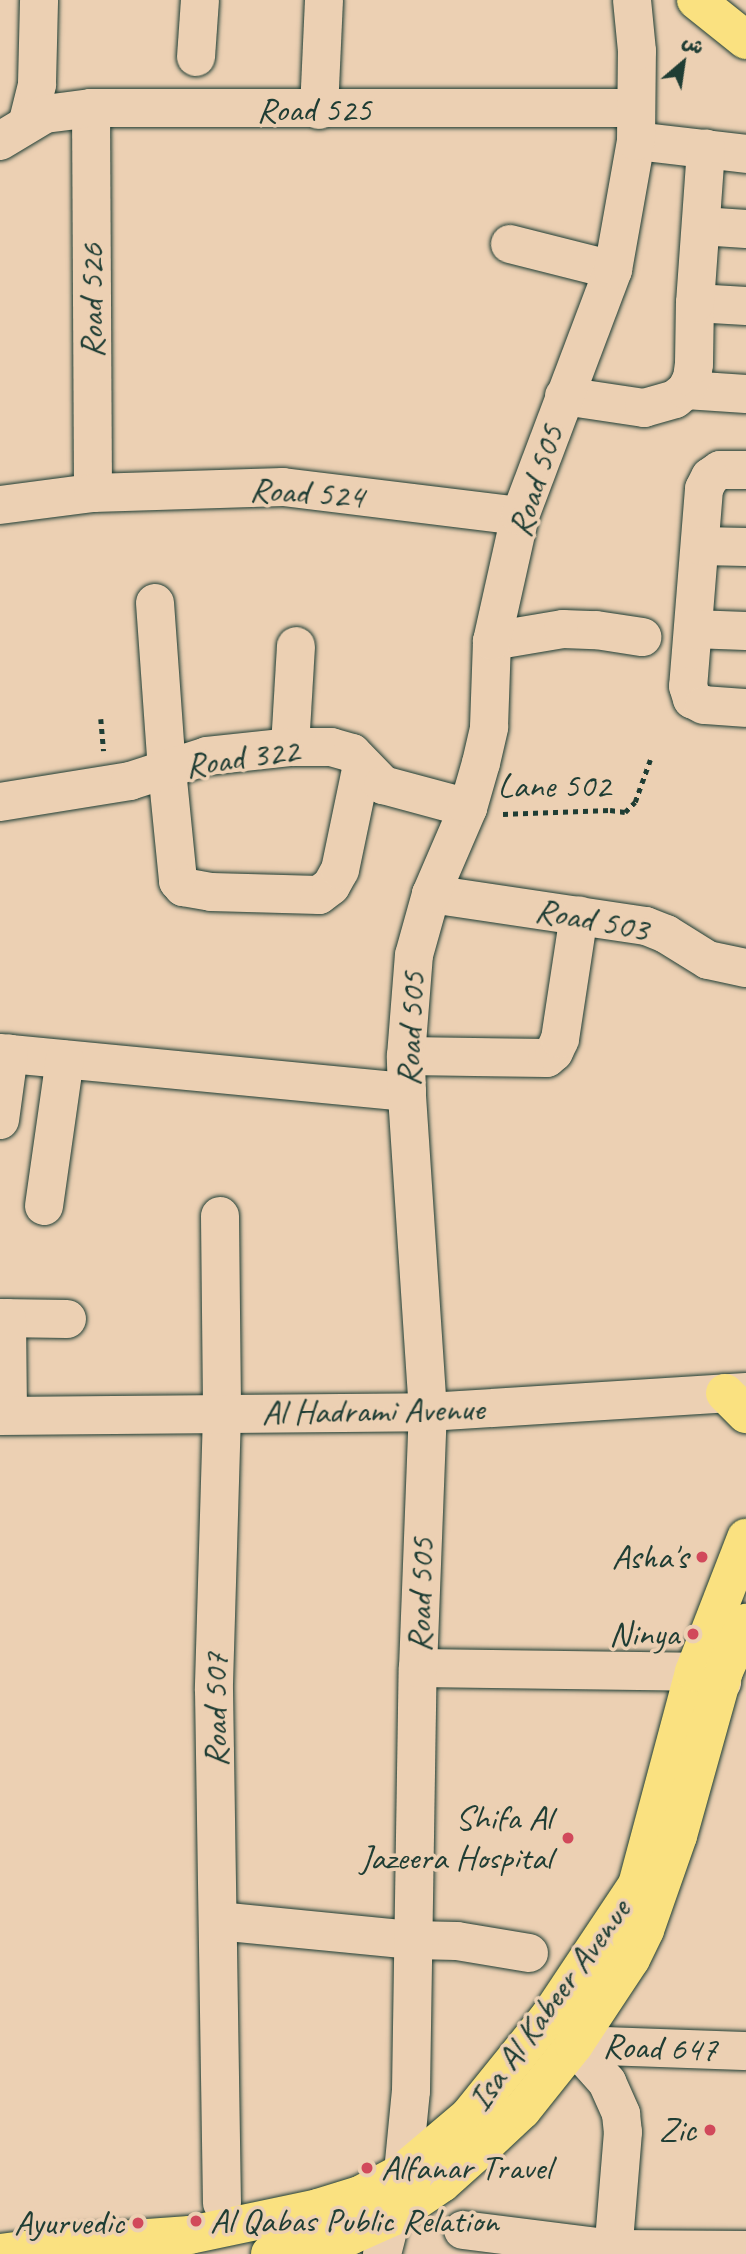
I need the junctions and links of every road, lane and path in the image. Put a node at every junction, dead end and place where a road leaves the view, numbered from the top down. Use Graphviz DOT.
graph roads {
  1 [pos="39,0"];
  2 [pos="201,0"];
  3 [pos="324,0"];
  4 [pos="632,0"];
  5 [pos="696,0"];
  6 [pos="736,0"];
  7 [pos="746,8"];
  8 [pos="746,40"];
  9 [pos="196,57"];
  10 [pos="91,108"];
  11 [pos="319,110"];
  12 [pos="636,124"];
  13 [pos="14,131"];
  14 [pos="706,148"];
  15 [pos="746,153"];
  16 [pos="701,226"];
  17 [pos="746,229"];
  18 [pos="510,244"];
  19 [pos="612,270"];
  20 [pos="695,303"];
  21 [pos="746,306"];
  22 [pos="685,390"];
  23 [pos="746,394"];
  24 [pos="564,396"];
  25 [pos="746,470"];
  26 [pos="93,493"];
  27 [pos="0,505"];
  28 [pos="520,516"];
  29 [pos="701,546"];
  30 [pos="746,547"];
  31 [pos="155,603"];
  32 [pos="693,629"];
  33 [pos="746,631"];
  34 [pos="642,638"];
  35 [pos="492,641"];
  36 [pos="296,646"];
  37 [pos="746,708"];
  38 [pos="290,747"];
  39 [pos="650,760"];
  40 [pos="362,765"];
  41 [pos="167,770"];
  42 [pos="0,802"];
  43 [pos="468,808"];
  44 [pos="431,894"];
  45 [pos="579,915"];
  46 [pos="746,968"];
  47 [pos="5,1054"];
  48 [pos="65,1059"];
  49 [pos="407,1074"];
  50 [pos="0,1120"];
  51 [pos="44,1206"];
  52 [pos="220,1216"];
  53 [pos="4,1318"];
  54 [pos="67,1319"];
  55 [pos="739,1400"];
  56 [pos="428,1412"];
  57 [pos="222,1413"];
  58 [pos="4,1415"];
  59 [pos="746,1538"];
  60 [pos="746,1623"];
  61 [pos="418,1668"];
  62 [pos="708,1677"];
  63 [pos="218,1921"];
  64 [pos="412,1940"];
  65 [pos="529,1953"];
  66 [pos="549,2017"];
  67 [pos="575,2045"];
  68 [pos="746,2051"];
  69 [pos="411,2091"];
  70 [pos="465,2120"];
  71 [pos="403,2172"];
  72 [pos="222,2203"];
  73 [pos="392,2217"];
  74 [pos="463,2230"];
  75 [pos="746,2250"];
  76 [pos="614,2251"];
  77 [pos="0,2253"];
  78 [pos="270,2254"];
  79 [pos="382,2254"];
  1 -- 13 [label="street"];
  2 -- 9 [label="street"];
  3 -- 11 [label="street"];
  4 -- 12 [label="street, Road 505"];
  5 -- 8 [label="main road"];
  6 -- 7 [label="main road"];
  10 -- 11 [label="street, Road 525"];
  10 -- 13 [label="street, Road 525"];
  10 -- 26 [label="street, Road 526"];
  11 -- 12 [label="street, Road 525"];
  12 -- 14 [label="street, Road 525"];
  12 -- 19 [label="street, Road 505"];
  14 -- 15 [label="street, Road 525"];
  14 -- 16 [label="street"];
  16 -- 17 [label="street"];
  16 -- 20 [label="street"];
  18 -- 19 [label="street"];
  19 -- 24 [label="street, Road 505"];
  20 -- 21 [label="street"];
  20 -- 22 [label="street"];
  22 -- 23 [label="street"];
  22 -- 24 [label="street"];
  24 -- 28 [label="street, Road 505"];
  25 -- 29 [label="street"];
  26 -- 27 [label="street, Road 524"];
  26 -- 28 [label="street, Road 524"];
  28 -- 35 [label="street, Road 505"];
  29 -- 30 [label="street"];
  29 -- 32 [label="street"];
  31 -- 41 [label="street"];
  32 -- 33 [label="street"];
  32 -- 37 [label="street"];
  34 -- 35 [label="street"];
  35 -- 43 [label="street, Road 505"];
  36 -- 38 [label="street"];
  38 -- 40 [label="street, Road 322"];
  38 -- 41 [label="street, Road 322"];
  39 -- 43 [label="path, Lane 502"];
  40 -- 41 [label="street"];
  40 -- 43 [label="street, Road 322"];
  41 -- 42 [label="street, Road 322"];
  43 -- 44 [label="street, Road 505"];
  44 -- 45 [label="street, Road 503"];
  44 -- 49 [label="street, Road 505"];
  45 -- 46 [label="street, Road 503"];
  45 -- 49 [label="street"];
  47 -- 48 [label="street"];
  47 -- 50 [label="street"];
  48 -- 49 [label="street"];
  48 -- 51 [label="street"];
  49 -- 56 [label="street, Road 505"];
  52 -- 57 [label="street, Road 507"];
  53 -- 54 [label="street"];
  53 -- 58 [label="street"];
  55 -- 56 [label="street, Al Hadrami Avenue"];
  56 -- 57 [label="street, Al Hadrami Avenue"];
  56 -- 61 [label="street, Road 505"];
  57 -- 58 [label="street, Al Hadrami Avenue"];
  57 -- 63 [label="street, Road 507"];
  59 -- 62 [label="main road, Isa Al Kabeer Avenue"];
  60 -- 62 [label="main road, Isa Al Kabeer Avenue"];
  61 -- 62 [label="street"];
  61 -- 64 [label="street, Road 505"];
  62 -- 66 [label="main road, Isa Al Kabeer Avenue"];
  62 -- 67 [label="main road, Isa Al Kabeer Avenue"];
  63 -- 64 [label="street"];
  63 -- 72 [label="street, Road 507"];
  64 -- 65 [label="street"];
  64 -- 69 [label="street, Road 505"];
  66 -- 67 [label="main road"];
  66 -- 70 [label="main road, Isa Al Kabeer Avenue"];
  67 -- 68 [label="street, Road 647"];
  67 -- 73 [label="main road, Isa Al Kabeer Avenue"];
  67 -- 76 [label="street"];
  69 -- 70 [label="street"];
  69 -- 71 [label="street, Road 505"];
  70 -- 71 [label="main road, Isa Al Kabeer Avenue"];
  71 -- 73 [label="street, Road 505"];
  71 -- 77 [label="main road, Isa Al Kabeer Avenue"];
  73 -- 78 [label="main road, Isa Al Kabeer Avenue"];
  73 -- 79 [label="street, Road 505"];
  74 -- 76 [label="street"];
  75 -- 76 [label="street"];
}
